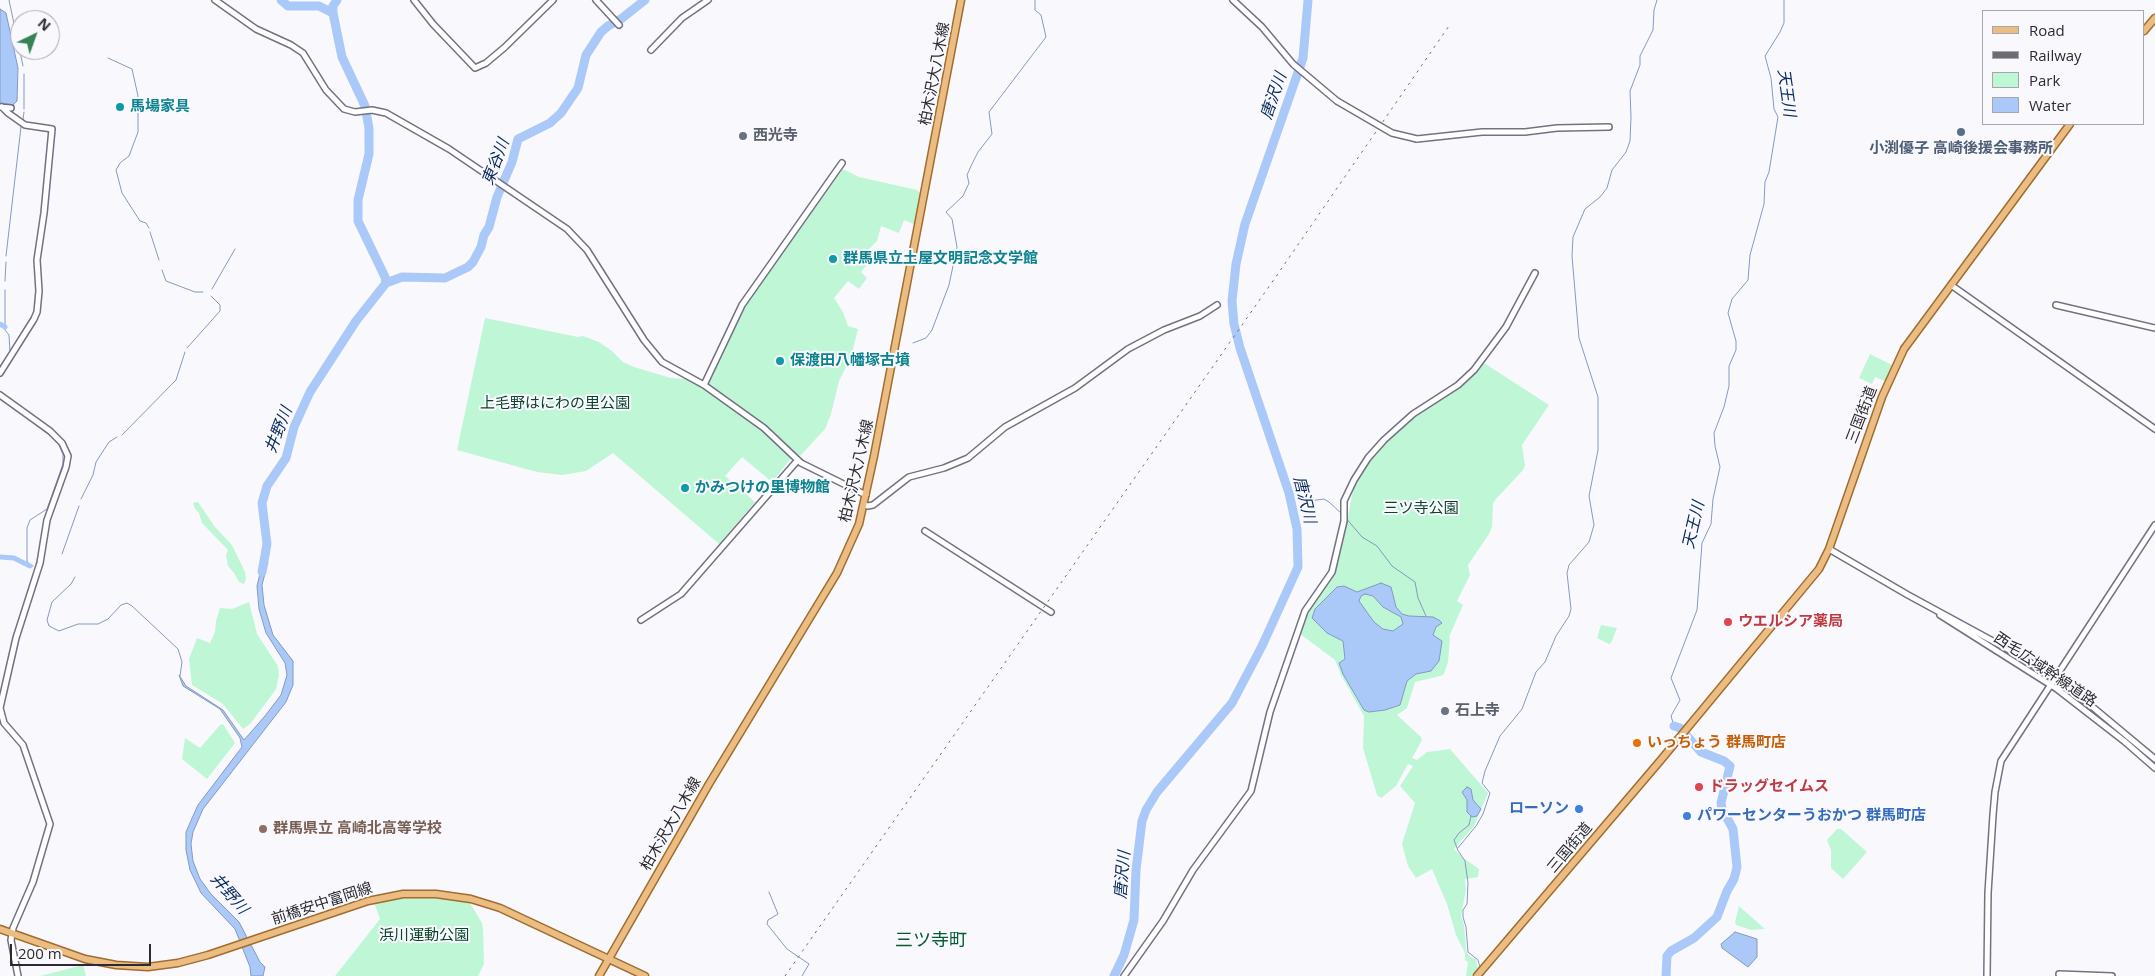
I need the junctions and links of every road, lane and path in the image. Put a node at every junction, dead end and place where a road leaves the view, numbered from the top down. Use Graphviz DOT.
graph roads {
  1 [pos="215,0"];
  2 [pos="414,0"];
  3 [pos="553,0"];
  4 [pos="596,0"];
  5 [pos="708,0"];
  6 [pos="961,0"];
  7 [pos="1234,0"];
  8 [pos="2155,18"];
  9 [pos="619,25"];
  10 [pos="2145,29"];
  11 [pos="651,50"];
  12 [pos="1,107"];
  13 [pos="11,108"];
  14 [pos="2069,125"];
  15 [pos="1609,127"];
  16 [pos="842,163"];
  17 [pos="1535,273"];
  18 [pos="1951,285"];
  19 [pos="1217,305"];
  20 [pos="2056,306"];
  21 [pos="2155,328"];
  22 [pos="0,373"];
  23 [pos="704,384"];
  24 [pos="0,395"];
  25 [pos="2155,429"];
  26 [pos="797,461"];
  27 [pos="866,495"];
  28 [pos="864,505"];
  29 [pos="2155,525"];
  30 [pos="925,531"];
  31 [pos="1829,549"];
  32 [pos="1917,599"];
  33 [pos="1051,612"];
  34 [pos="641,620"];
  35 [pos="2055,678"];
  36 [pos="2050,685"];
  37 [pos="2155,759"];
  38 [pos="2155,768"];
  39 [pos="0,929"];
  40 [pos="12,934"];
  41 [pos="608,960"];
  42 [pos="2062,975"];
  43 [pos="18,976"];
  44 [pos="599,976"];
  45 [pos="644,976"];
  46 [pos="1124,976"];
  47 [pos="1477,976"];
  48 [pos="1987,976"];
  49 [pos="2112,976"];
  1 -- 23 [label="street"];
  2 -- 3 [label="street"];
  4 -- 9 [label="street"];
  5 -- 11 [label="street"];
  6 -- 27 [label="main road, 柏木沢大八木線"];
  7 -- 15 [label="street, bridge"];
  8 -- 10 [label="main road"];
  12 -- 13 [label="street"];
  12 -- 22 [label="street"];
  14 -- 18 [label="main road, 三国街道"];
  16 -- 23 [label="street"];
  17 -- 46 [label="street"];
  18 -- 25 [label="street"];
  18 -- 31 [label="main road, 三国街道"];
  19 -- 28 [label="street"];
  20 -- 21 [label="street"];
  23 -- 26 [label="street"];
  24 -- 40 [label="street"];
  26 -- 27 [label="street"];
  26 -- 34 [label="street"];
  27 -- 28 [label="main road, 柏木沢大八木線"];
  28 -- 41 [label="main road, 柏木沢大八木線"];
  29 -- 35 [label="street"];
  30 -- 33 [label="street"];
  31 -- 32 [label="street, 西毛広域幹線道路"];
  31 -- 47 [label="main road, 三国街道"];
  32 -- 35 [label="street, 西毛広域幹線道路"];
  32 -- 36 [label="street, 西毛広域幹線道路"];
  35 -- 36 [label="street"];
  35 -- 37 [label="street, 西毛広域幹線道路"];
  36 -- 38 [label="street, 西毛広域幹線道路"];
  36 -- 48 [label="street"];
  39 -- 40 [label="main road, 前橋安中富岡線"];
  40 -- 41 [label="main road, 前橋安中富岡線"];
  40 -- 43 [label="street"];
  41 -- 44 [label="main road, 柏木沢大八木線"];
  41 -- 45 [label="main road, 前橋安中富岡線"];
  42 -- 49 [label="street"];
}
